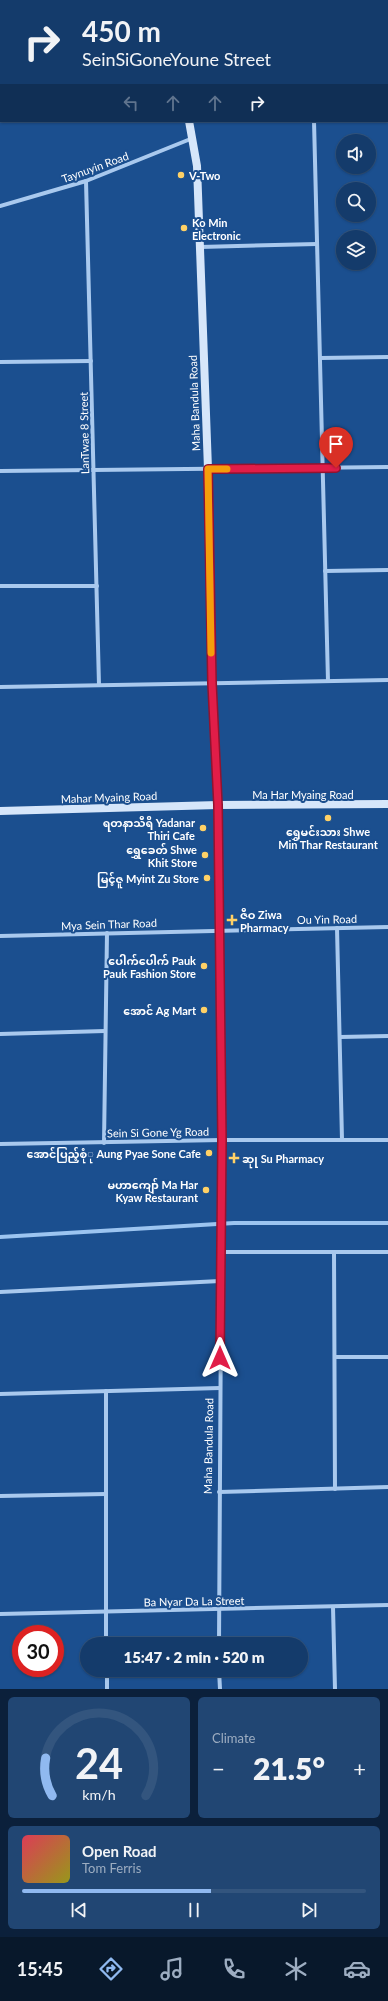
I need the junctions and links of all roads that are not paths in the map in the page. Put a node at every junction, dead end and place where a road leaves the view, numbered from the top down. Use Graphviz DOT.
graph roads {
  1 [pos="189,122"];
  2 [pos="314,122"];
  3 [pos="193,138"];
  4 [pos="86,181"];
  5 [pos="0,206"];
  6 [pos="317,244"];
  7 [pos="199,247"];
  8 [pos="388,356"];
  9 [pos="320,358"];
  10 [pos="91,361"];
  11 [pos="0,362"];
  12 [pos="388,467"];
  13 [pos="323,468"];
  14 [pos="208,469"];
  15 [pos="94,470"];
  16 [pos="0,471"];
  17 [pos="388,570"];
  18 [pos="325,571"];
  19 [pos="0,586"];
  20 [pos="97,586"];
  21 [pos="388,680"];
  22 [pos="328,681"];
  23 [pos="212,683"];
  24 [pos="99,685"];
  25 [pos="0,687"];
  26 [pos="388,804"];
  27 [pos="218,805"];
  28 [pos="0,811"];
  29 [pos="388,927"];
  30 [pos="337,928"];
  31 [pos="219,930"];
  32 [pos="107,933"];
  33 [pos="0,936"];
  34 [pos="105,1031"];
  35 [pos="0,1034"];
  36 [pos="388,1036"];
  37 [pos="340,1038"];
  38 [pos="222,1140"];
  39 [pos="342,1140"];
  40 [pos="388,1140"];
  41 [pos="104,1143"];
  42 [pos="0,1144"];
  43 [pos="221,1252"];
  44 [pos="334,1252"];
  45 [pos="388,1252"];
  46 [pos="220,1281"];
  47 [pos="0,1292"];
  48 [pos="335,1357"];
  49 [pos="388,1357"];
  50 [pos="220,1388"];
  51 [pos="106,1391"];
  52 [pos="0,1394"];
  53 [pos="388,1487"];
  54 [pos="335,1489"];
  55 [pos="219,1492"];
  56 [pos="106,1494"];
  57 [pos="0,1496"];
  58 [pos="388,1605"];
  59 [pos="333,1606"];
  60 [pos="218,1609"];
  61 [pos="105,1612"];
  62 [pos="0,1614"];
  63 [pos="106,1637"];
  64 [pos="219,1637"];
  65 [pos="107,1677"];
  66 [pos="219,1677"];
  67 [pos="107,1689"];
  68 [pos="220,1689"];
  69 [pos="335,1689"];
  1 -- 3 [label="street, Maha Bandula Road"];
  2 -- 6 [label="street"];
  3 -- 4 [label="street, Taynuyin Road"];
  3 -- 7 [label="street, Maha Bandula Road"];
  4 -- 5 [label="street, Taynuyin Road"];
  4 -- 10 [label="street, LanTwae 8 Street"];
  6 -- 7 [label="street"];
  6 -- 9 [label="street"];
  7 -- 14 [label="street, Maha Bandula Road"];
  8 -- 9 [label="street"];
  9 -- 13 [label="street"];
  10 -- 11 [label="street"];
  10 -- 15 [label="street, LanTwae 8 Street"];
  12 -- 13 [label="street"];
  13 -- 14 [label="street"];
  13 -- 18 [label="street"];
  14 -- 15 [label="street"];
  14 -- 23 [label="street, Maha Bandula Road"];
  15 -- 16 [label="street"];
  15 -- 20 [label="street, LanTwae 8 Street"];
  17 -- 18 [label="street"];
  18 -- 22 [label="street"];
  19 -- 20 [label="street"];
  20 -- 24 [label="street, LanTwae 8 Street"];
  21 -- 22 [label="street"];
  22 -- 23 [label="street"];
  23 -- 24 [label="street"];
  23 -- 27 [label="street, Maha Bandula Road"];
  24 -- 25 [label="street"];
  26 -- 27 [label="street, Ma Har Myaing Road"];
  27 -- 28 [label="street, Mahar Myaing Road"];
  27 -- 31 [label="street, Maha Bandula Road"];
  29 -- 30 [label="street, Ou Yin Road"];
  30 -- 31 [label="street, Ou Yin Road"];
  30 -- 37 [label="street"];
  31 -- 32 [label="street, Mya Sein Thar Road"];
  31 -- 38 [label="street, Maha Bandula Road"];
  32 -- 33 [label="street, Mya Sein Thar Road"];
  32 -- 34 [label="street"];
  34 -- 35 [label="street"];
  34 -- 41 [label="street"];
  36 -- 37 [label="street"];
  37 -- 39 [label="street"];
  38 -- 39 [label="street, Sein Si Gone Yg Road"];
  38 -- 41 [label="street, Sein Si Gone Yg Road"];
  38 -- 43 [label="street, Maha Bandula Road"];
  39 -- 40 [label="street, Sein Si Gone Yg Road"];
  41 -- 42 [label="street, Sein Si Gone Yg Road"];
  43 -- 44 [label="street"];
  43 -- 46 [label="street, Maha Bandula Road"];
  44 -- 45 [label="street"];
  44 -- 48 [label="street"];
  46 -- 47 [label="street"];
  46 -- 50 [label="street, Maha Bandula Road"];
  48 -- 49 [label="street"];
  48 -- 54 [label="street"];
  50 -- 51 [label="street"];
  50 -- 55 [label="street, Maha Bandula Road"];
  51 -- 52 [label="street"];
  51 -- 56 [label="street"];
  53 -- 54 [label="street"];
  54 -- 55 [label="street"];
  55 -- 60 [label="street, Maha Bandula Road"];
  56 -- 57 [label="street"];
  56 -- 61 [label="street"];
  58 -- 59 [label="street, Ba Nyar Da La Street"];
  59 -- 60 [label="street, Ba Nyar Da La Street"];
  59 -- 69 [label="street"];
  60 -- 61 [label="street, Ba Nyar Da La Street"];
  60 -- 64 [label="street, Maha Bandula Road"];
  61 -- 62 [label="street, Ba Nyar Da La Street"];
  61 -- 63 [label="street"];
  65 -- 67 [label="street"];
  66 -- 68 [label="street"];
}
